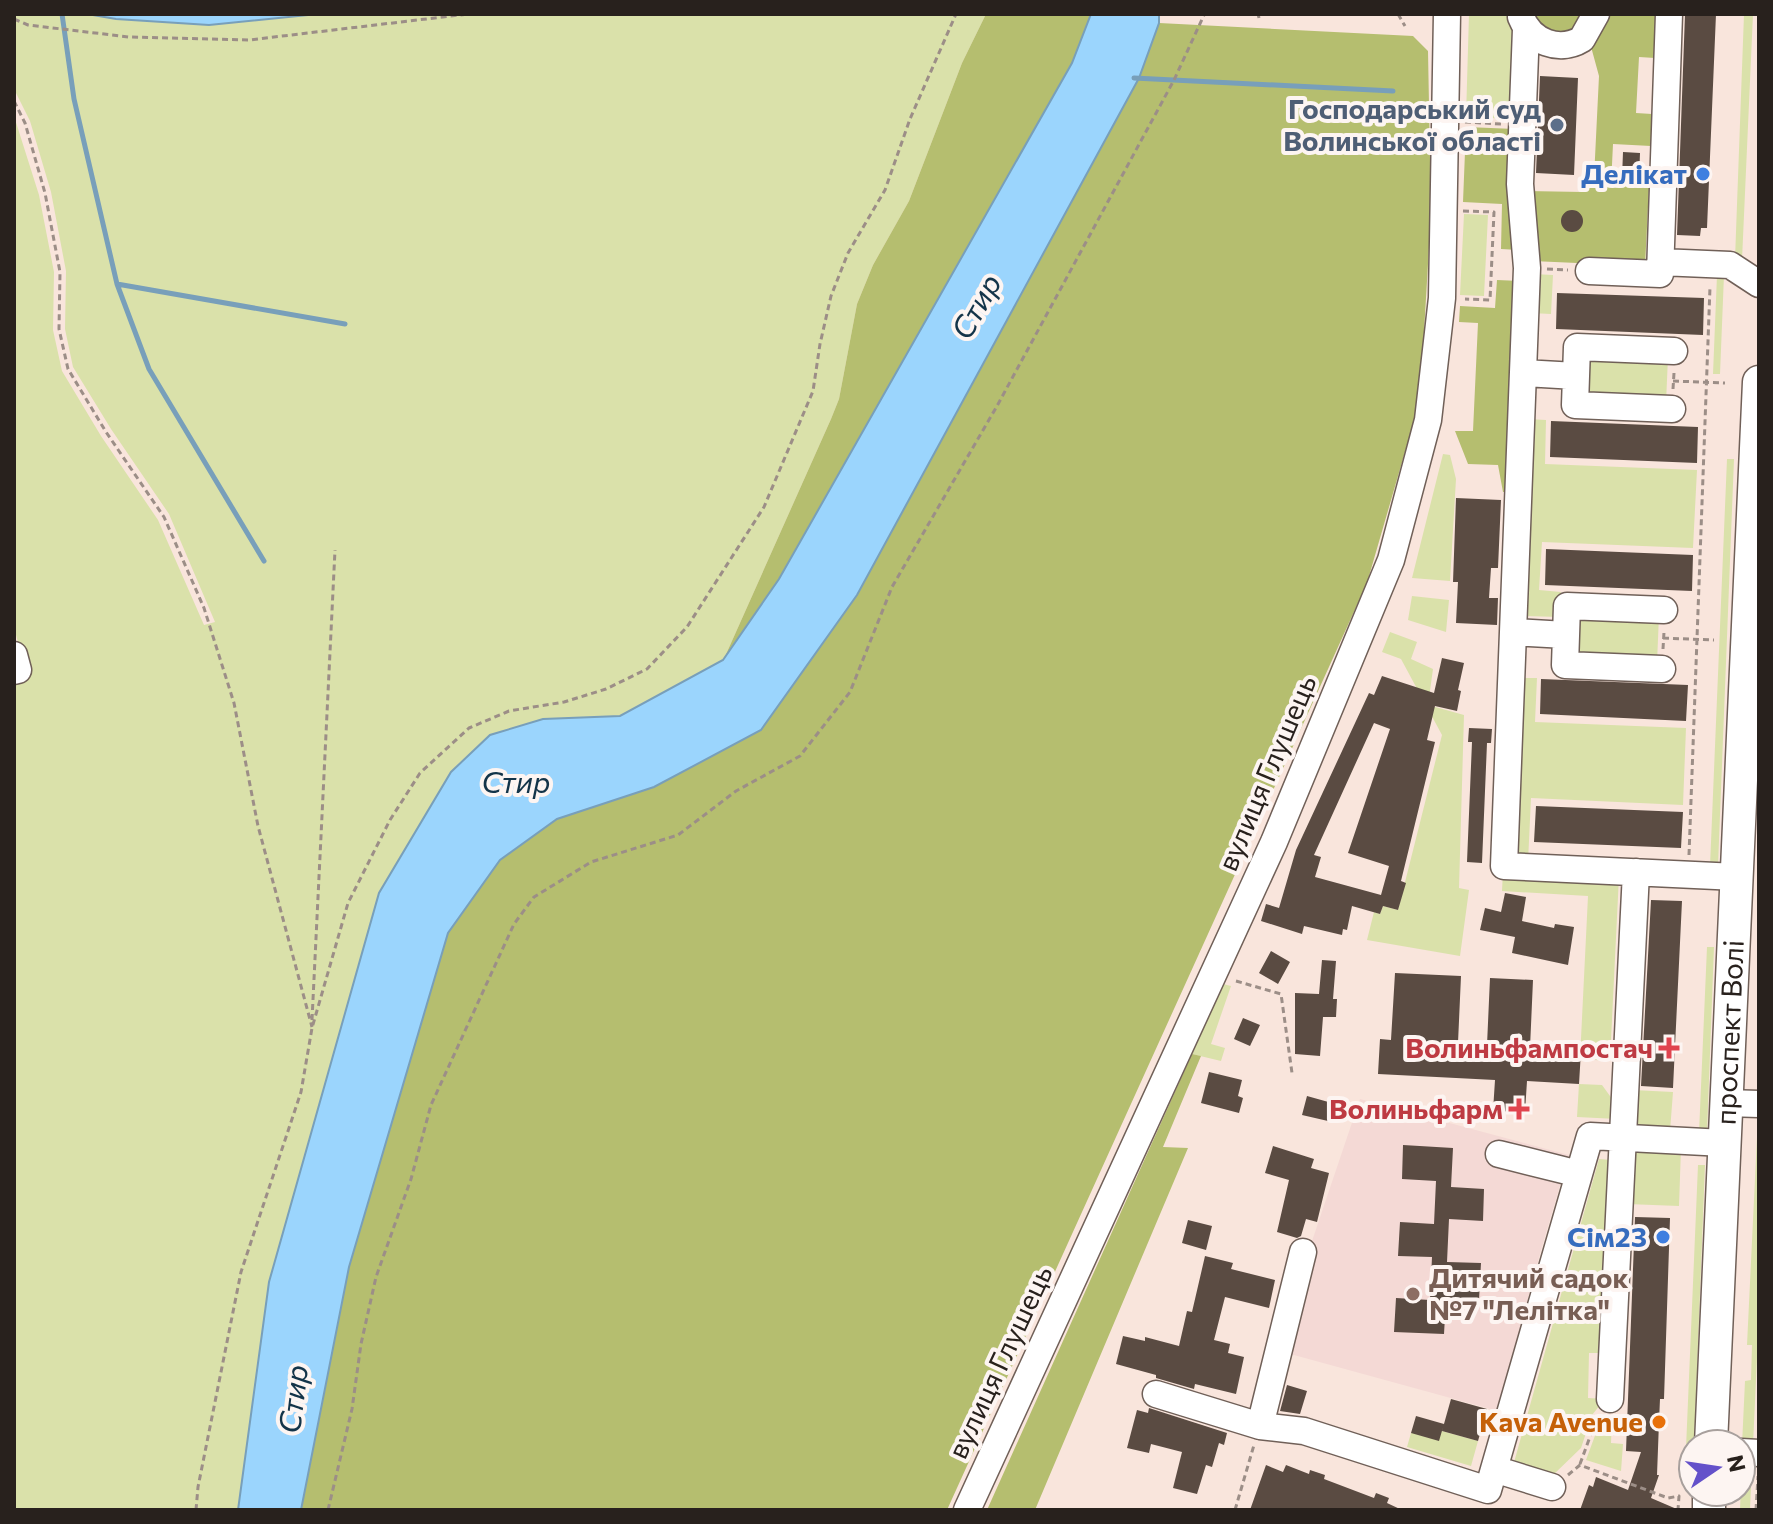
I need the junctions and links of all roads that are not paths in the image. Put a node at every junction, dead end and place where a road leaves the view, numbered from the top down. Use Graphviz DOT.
graph roads {
  1 [pos="1447,14"];
  2 [pos="1596,14"];
  3 [pos="1669,14"];
  4 [pos="1523,22"];
  5 [pos="1660,262"];
  6 [pos="1589,271"];
  7 [pos="1759,284"];
  8 [pos="1674,351"];
  9 [pos="1523,373"];
  10 [pos="1576,376"];
  11 [pos="1759,382"];
  12 [pos="1672,409"];
  13 [pos="1754,592"];
  14 [pos="1664,610"];
  15 [pos="1513,632"];
  16 [pos="1566,635"];
  17 [pos="1662,669"];
  18 [pos="1636,872"];
  19 [pos="1737,877"];
  20 [pos="1726,1103"];
  21 [pos="1759,1104"];
  22 [pos="1624,1137"];
  23 [pos="1724,1143"];
  24 [pos="1499,1154"];
  25 [pos="1579,1174"];
  26 [pos="1303,1252"];
  27 [pos="1156,1394"];
  28 [pos="1610,1399"];
  29 [pos="1260,1426"];
  30 [pos="1712,1428"];
  31 [pos="1494,1469"];
  32 [pos="1552,1487"];
  33 [pos="967,1510"];
  1 -- 33 [label="street, вулиця Глушець"];
  2 -- 4 [label="street"];
  3 -- 5 [label="street"];
  4 -- 9 [label="street"];
  5 -- 6 [label="street"];
  5 -- 7 [label="street"];
  8 -- 10 [label="street"];
  9 -- 10 [label="street"];
  9 -- 15 [label="street"];
  10 -- 12 [label="street"];
  11 -- 13 [label="main road, проспект Волі"];
  13 -- 19 [label="main road, проспект Волі"];
  14 -- 16 [label="street"];
  15 -- 16 [label="street"];
  15 -- 18 [label="street"];
  16 -- 17 [label="street"];
  18 -- 19 [label="street"];
  18 -- 22 [label="street"];
  19 -- 20 [label="main road, проспект Волі"];
  20 -- 21 [label="street"];
  20 -- 23 [label="main road, проспект Волі"];
  22 -- 23 [label="street"];
  22 -- 25 [label="street"];
  22 -- 28 [label="street"];
  23 -- 30 [label="main road, проспект Волі"];
  24 -- 25 [label="street"];
  25 -- 31 [label="street"];
  26 -- 29 [label="street"];
  27 -- 29 [label="street"];
  29 -- 31 [label="street"];
  31 -- 32 [label="street"];
}
